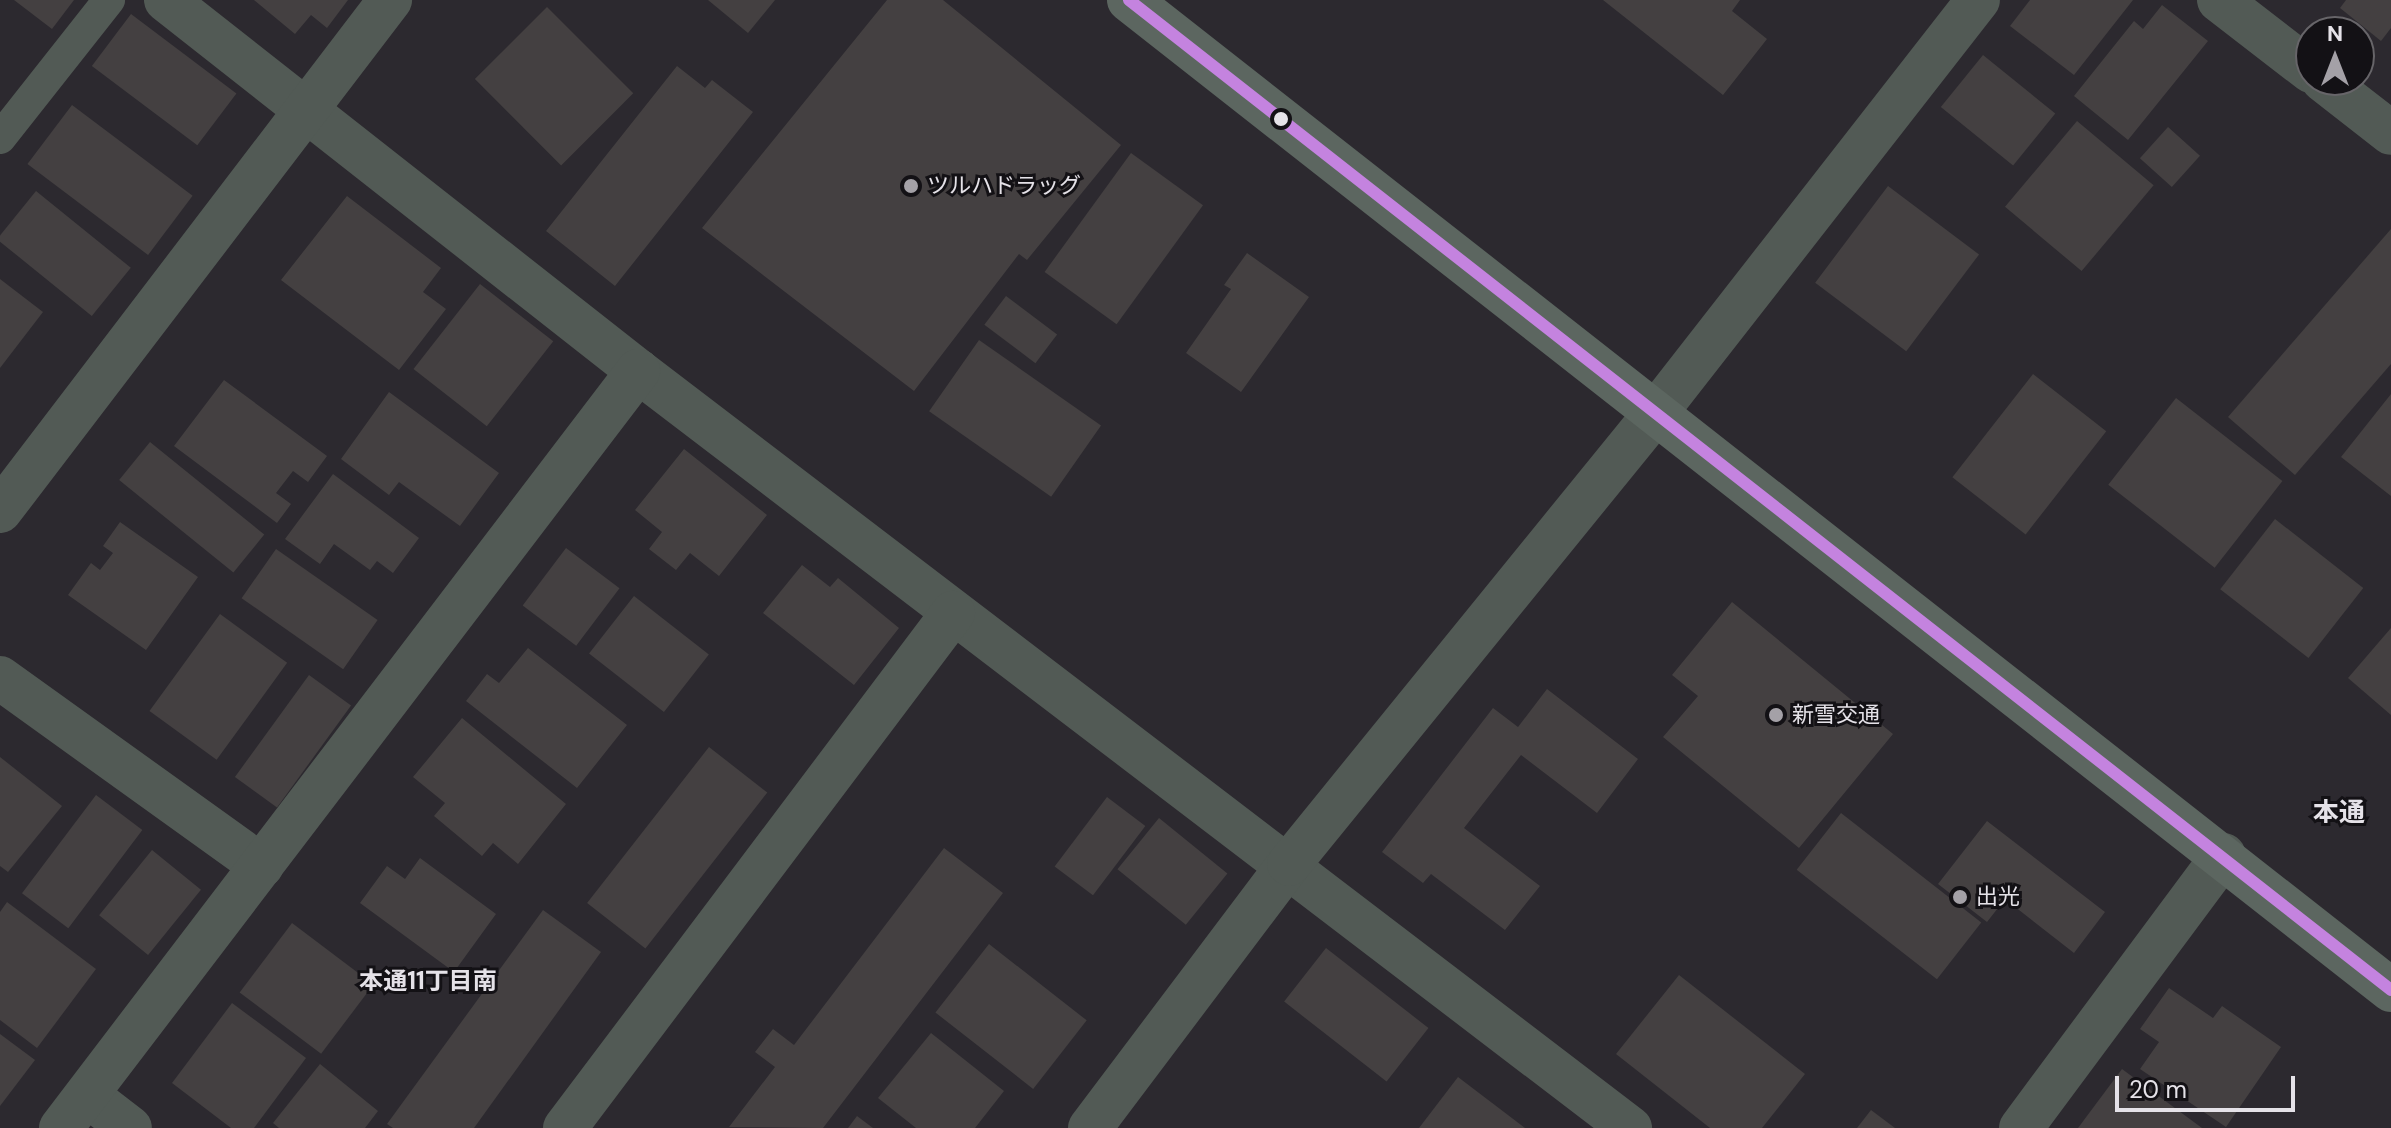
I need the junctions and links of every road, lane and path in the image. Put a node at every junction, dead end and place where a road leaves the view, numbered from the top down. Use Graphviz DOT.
graph roads {
  1 [pos="109,0"];
  2 [pos="166,0"];
  3 [pos="390,0"];
  4 [pos="1129,0"];
  5 [pos="1978,0"];
  6 [pos="2219,0"];
  7 [pos="2295,59"];
  8 [pos="2344,96"];
  9 [pos="308,107"];
  10 [pos="2391,133"];
  11 [pos="0,138"];
  12 [pos="638,371"];
  13 [pos="1658,410"];
  14 [pos="0,511"];
  15 [pos="953,613"];
  16 [pos="0,678"];
  17 [pos="2224,855"];
  18 [pos="1289,864"];
  19 [pos="262,866"];
  20 [pos="2391,990"];
  21 [pos="74,1111"];
  22 [pos="1622,1126"];
  23 [pos="130,1128"];
  24 [pos="565,1128"];
  25 [pos="1090,1128"];
  26 [pos="2021,1128"];
  1 -- 11 [label="lane"];
  2 -- 9 [label="street"];
  3 -- 9 [label="street"];
  4 -- 13 [label="highway"];
  5 -- 13 [label="street"];
  6 -- 7 [label="street"];
  8 -- 10 [label="street"];
  9 -- 12 [label="street"];
  9 -- 14 [label="street"];
  12 -- 15 [label="street"];
  12 -- 19 [label="street"];
  13 -- 17 [label="highway"];
  13 -- 18 [label="street"];
  15 -- 18 [label="street"];
  15 -- 24 [label="street"];
  16 -- 19 [label="street"];
  17 -- 20 [label="highway"];
  17 -- 26 [label="street"];
  18 -- 22 [label="street"];
  18 -- 25 [label="street"];
  19 -- 21 [label="street"];
  21 -- 23 [label="street"];
}
